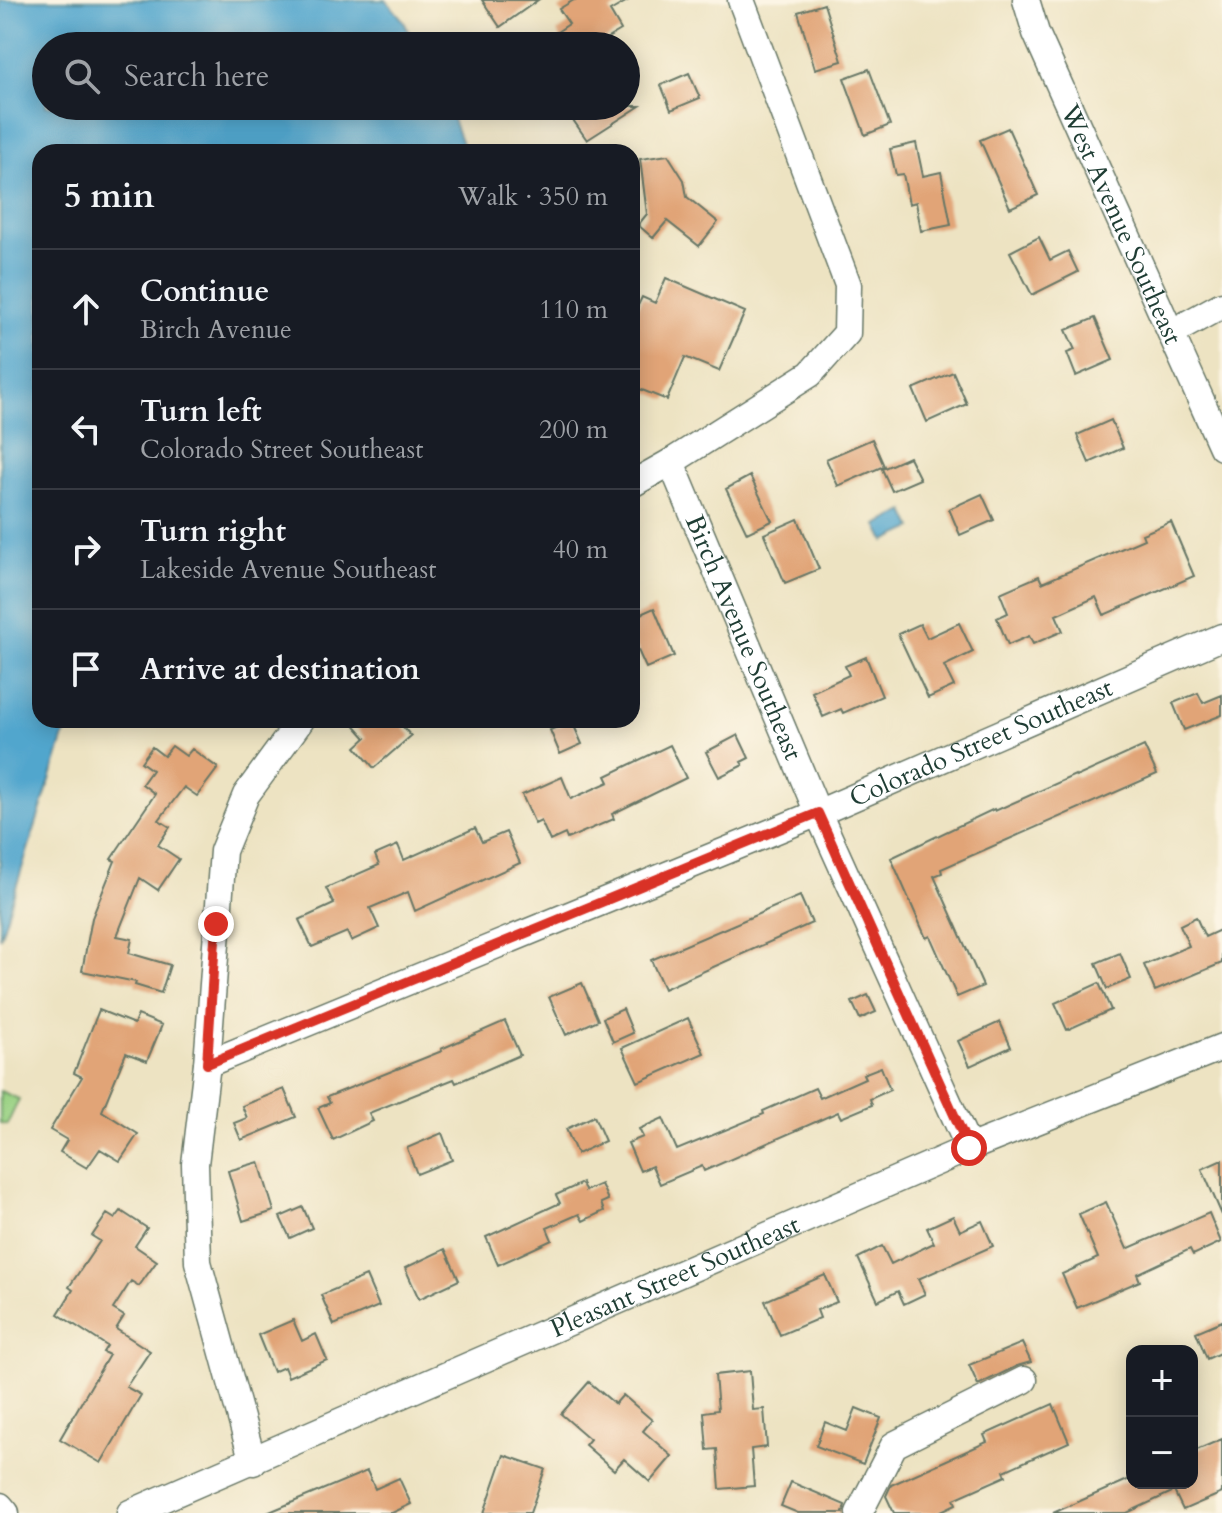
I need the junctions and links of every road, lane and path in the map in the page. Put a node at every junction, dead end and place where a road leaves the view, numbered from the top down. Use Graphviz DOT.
graph roads {
  1 [pos="741,0"];
  2 [pos="1026,0"];
  3 [pos="1222,305"];
  4 [pos="1171,333"];
  5 [pos="1222,447"];
  6 [pos="671,462"];
  7 [pos="640,479"];
  8 [pos="1222,637"];
  9 [pos="295,728"];
  10 [pos="818,813"];
  11 [pos="1222,1047"];
  12 [pos="207,1064"];
  13 [pos="969,1148"];
  14 [pos="1024,1380"];
  15 [pos="253,1462"];
  16 [pos="0,1506"];
  17 [pos="6,1513"];
  18 [pos="130,1513"];
  19 [pos="859,1513"];
  1 -- 6 [label="street"];
  2 -- 4 [label="street, West Avenue Southeast"];
  3 -- 4 [label="street"];
  4 -- 5 [label="street, West Avenue Southeast"];
  6 -- 7 [label="street"];
  6 -- 10 [label="street, Birch Avenue Southeast"];
  8 -- 10 [label="street, Colorado Street Southeast"];
  9 -- 12 [label="street"];
  10 -- 12 [label="street, Colorado Street Southeast"];
  10 -- 13 [label="street, Birch Avenue Southeast"];
  11 -- 13 [label="street, Pleasant Street Southeast"];
  12 -- 15 [label="street"];
  13 -- 15 [label="street, Pleasant Street Southeast"];
  14 -- 19 [label="street"];
  15 -- 18 [label="street, Pleasant Street Southeast"];
  16 -- 17 [label="street"];
}
